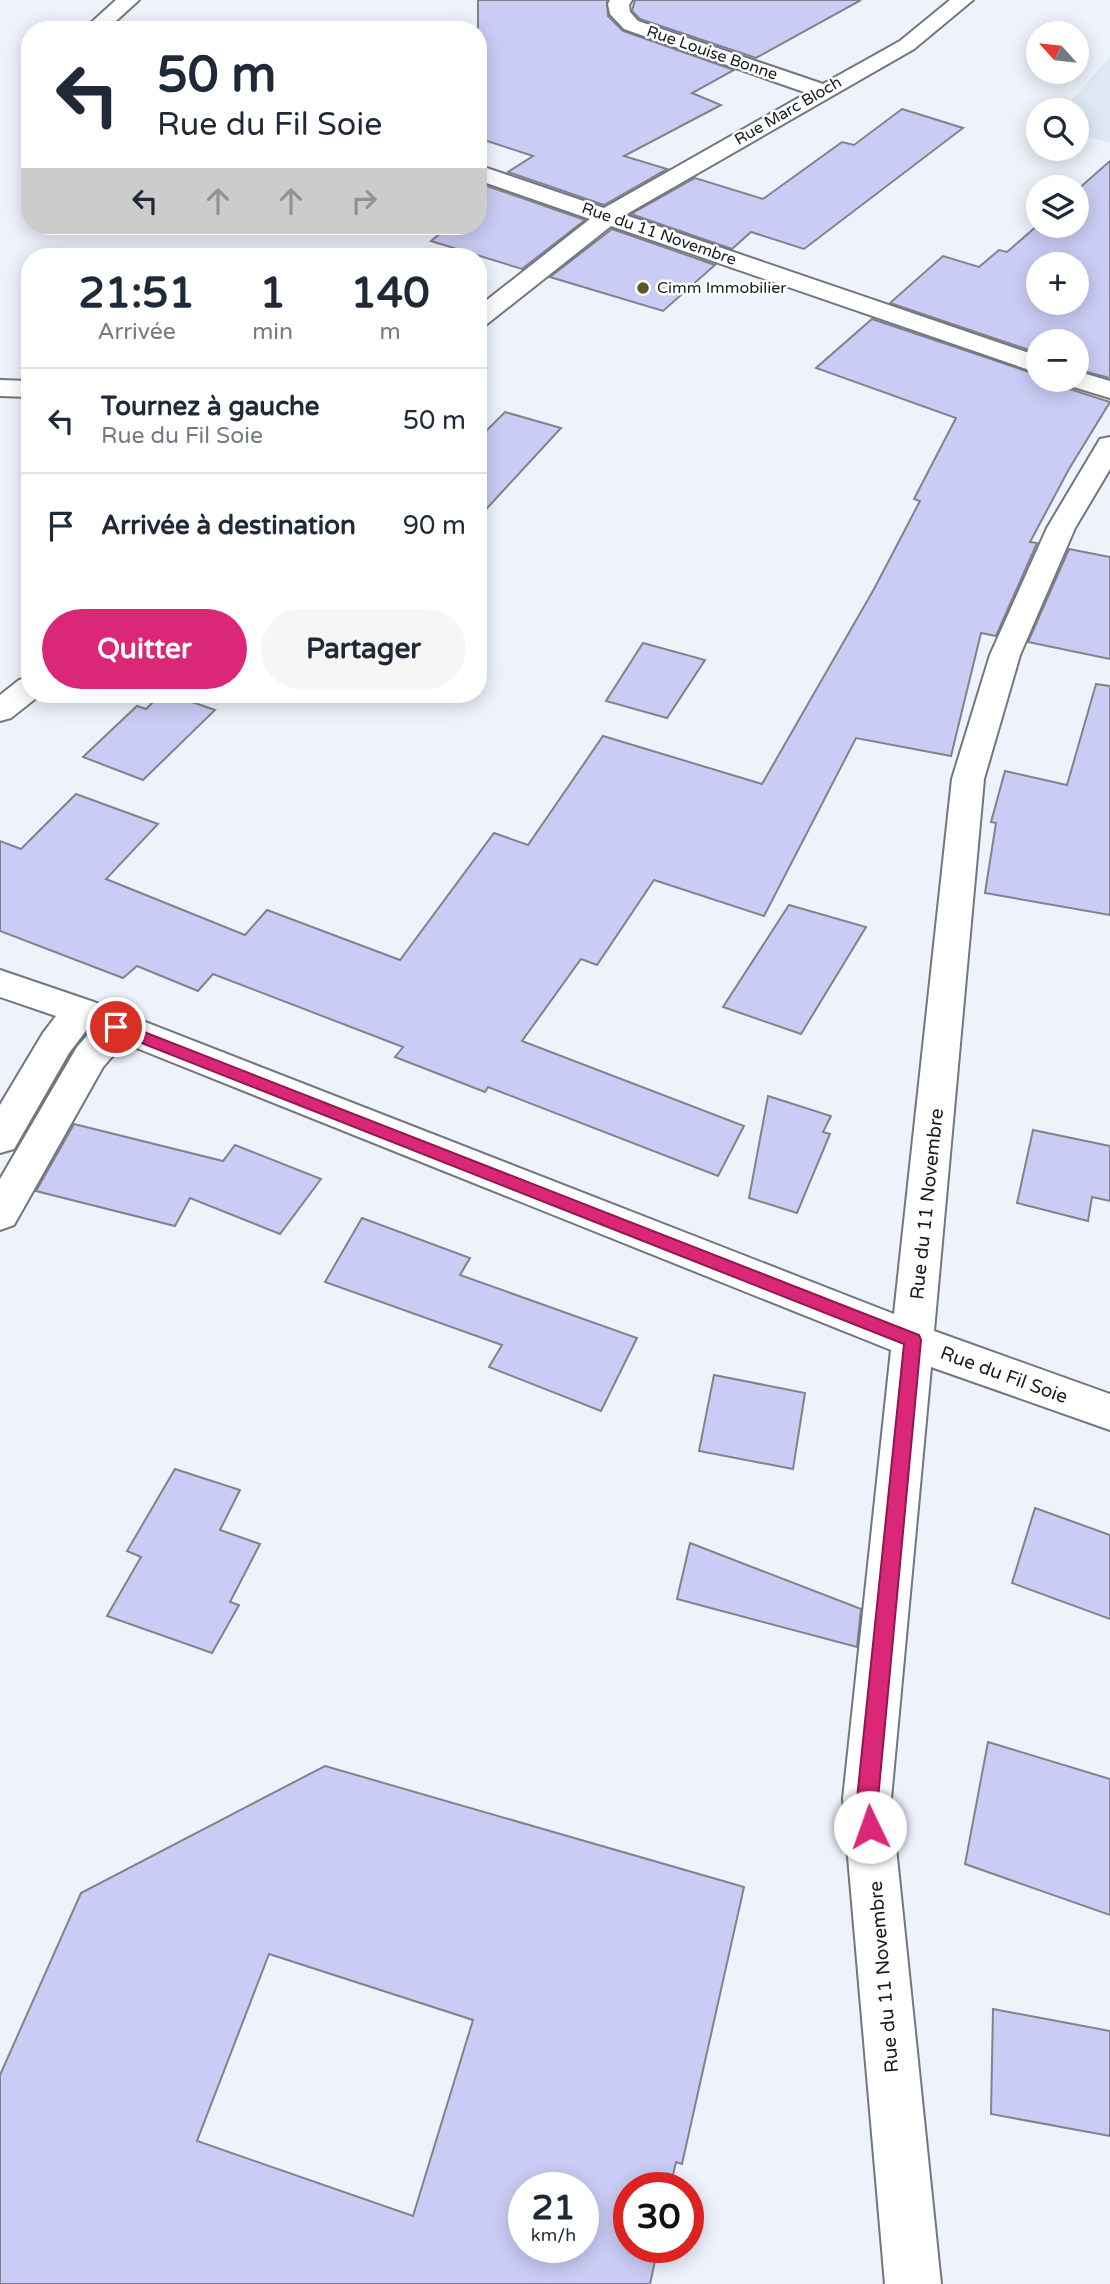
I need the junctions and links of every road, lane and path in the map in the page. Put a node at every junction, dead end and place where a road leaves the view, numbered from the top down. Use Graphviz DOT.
graph roads {
  1 [pos="129,0"];
  2 [pos="622,0"];
  3 [pos="963,0"];
  4 [pos="104,21"];
  5 [pos="823,91"];
  6 [pos="487,175"];
  7 [pos="607,216"];
  8 [pos="487,312"];
  9 [pos="1026,361"];
  10 [pos="1089,383"];
  11 [pos="0,388"];
  12 [pos="21,389"];
  13 [pos="1110,390"];
  14 [pos="1110,445"];
  15 [pos="21,694"];
  16 [pos="0,711"];
  17 [pos="0,983"];
  18 [pos="81,1011"];
  19 [pos="116,1027"];
  20 [pos="0,1138"];
  21 [pos="0,1214"];
  22 [pos="913,1340"];
  23 [pos="1110,1412"];
  24 [pos="913,2284"];
  1 -- 4 [label="street"];
  2 -- 5 [label="street, Rue Louise Bonne"];
  3 -- 5 [label="street, Rue Marc Bloch"];
  5 -- 7 [label="street, Rue Marc Bloch"];
  6 -- 7 [label="street, Rue du 11 Novembre"];
  7 -- 8 [label="street, Rue Marc Bloch"];
  7 -- 9 [label="street, Rue du 11 Novembre"];
  10 -- 13 [label="street"];
  11 -- 12 [label="street"];
  14 -- 22 [label="street, Rue du 11 Novembre"];
  15 -- 16 [label="street"];
  17 -- 18 [label="street, Rue du Fil Soie"];
  18 -- 19 [label="street, Rue du Fil Soie"];
  18 -- 20 [label="street"];
  19 -- 21 [label="street"];
  19 -- 22 [label="street, Rue du Fil Soie"];
  22 -- 23 [label="street, Rue du Fil Soie"];
  22 -- 24 [label="street, Rue du 11 Novembre"];
}
